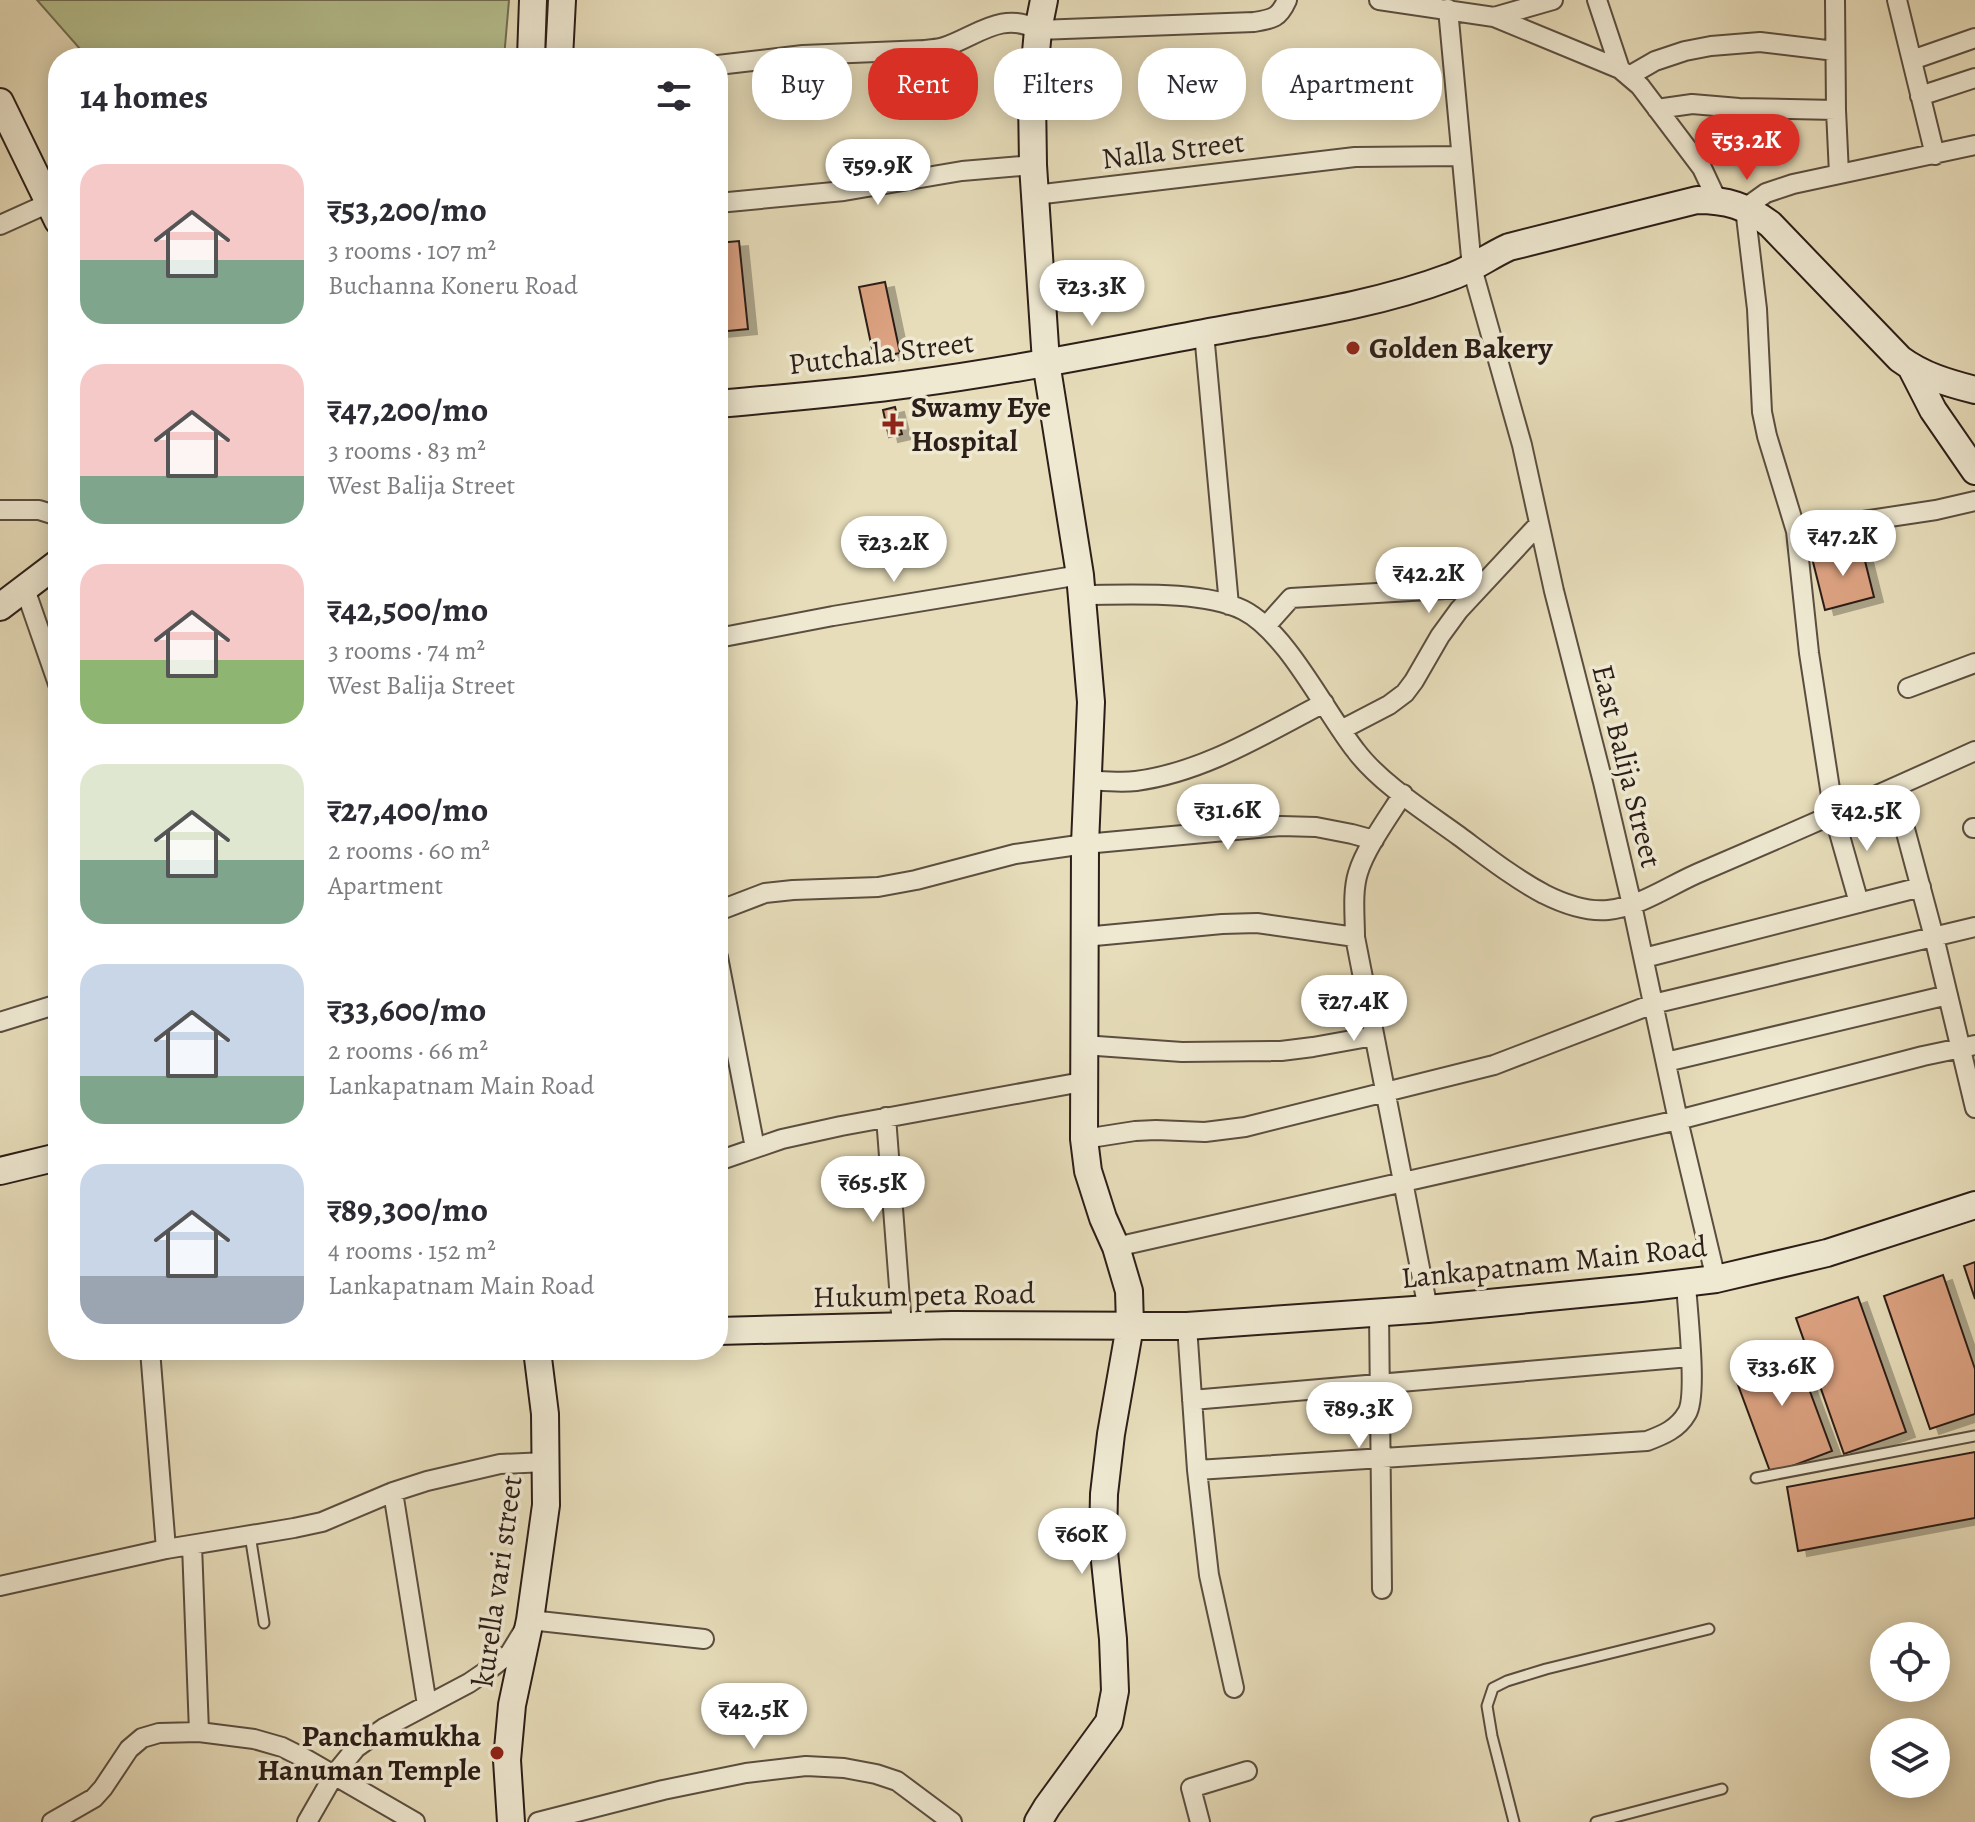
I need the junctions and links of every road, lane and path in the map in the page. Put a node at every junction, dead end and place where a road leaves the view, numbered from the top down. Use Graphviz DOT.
graph roads {
  1 [pos="533,0"];
  2 [pos="562,0"];
  3 [pos="1044,0"];
  4 [pos="1287,0"];
  5 [pos="1379,0"];
  6 [pos="1553,0"];
  7 [pos="1597,0"];
  8 [pos="1835,0"];
  9 [pos="1897,0"];
  10 [pos="1448,9"];
  11 [pos="1494,17"];
  12 [pos="1038,30"];
  13 [pos="1975,38"];
  14 [pos="531,48"];
  15 [pos="560,48"];
  16 [pos="1835,51"];
  17 [pos="1912,60"];
  18 [pos="728,64"];
  19 [pos="1625,73"];
  20 [pos="1975,78"];
  21 [pos="1920,96"];
  22 [pos="0,102"];
  23 [pos="1657,109"];
  24 [pos="1836,110"];
  25 [pos="1975,145"];
  26 [pos="1935,155"];
  27 [pos="1461,156"];
  28 [pos="1033,165"];
  29 [pos="1839,174"];
  30 [pos="1035,195"];
  31 [pos="48,200"];
  32 [pos="1717,200"];
  33 [pos="728,202"];
  34 [pos="1745,208"];
  35 [pos="48,213"];
  36 [pos="0,225"];
  37 [pos="1472,268"];
  38 [pos="1204,333"];
  39 [pos="1046,362"];
  40 [pos="1911,367"];
  41 [pos="1975,390"];
  42 [pos="728,403"];
  43 [pos="1975,471"];
  44 [pos="1975,501"];
  45 [pos="0,510"];
  46 [pos="48,513"];
  47 [pos="1539,524"];
  48 [pos="1796,531"];
  49 [pos="48,571"];
  50 [pos="1080,585"];
  51 [pos="1480,587"];
  52 [pos="25,589"];
  53 [pos="1229,605"];
  54 [pos="0,607"];
  55 [pos="1266,626"];
  56 [pos="728,636"];
  57 [pos="48,655"];
  58 [pos="1975,663"];
  59 [pos="1908,688"];
  60 [pos="1324,703"];
  61 [pos="1341,730"];
  62 [pos="1975,751"];
  63 [pos="1087,780"];
  64 [pos="1894,788"];
  65 [pos="1403,794"];
  66 [pos="1834,815"];
  67 [pos="1374,840"];
  68 [pos="1085,844"];
  69 [pos="1921,887"];
  70 [pos="1859,903"];
  71 [pos="1632,905"];
  72 [pos="728,907"];
  73 [pos="1975,927"];
  74 [pos="1084,937"];
  75 [pos="1355,937"];
  76 [pos="1934,937"];
  77 [pos="1644,958"];
  78 [pos="1948,995"];
  79 [pos="1653,1004"];
  80 [pos="48,1007"];
  81 [pos="728,1009"];
  82 [pos="0,1022"];
  83 [pos="1374,1036"];
  84 [pos="1083,1045"];
  85 [pos="1967,1046"];
  86 [pos="1666,1062"];
  87 [pos="1082,1082"];
  88 [pos="1385,1093"];
  89 [pos="1975,1108"];
  90 [pos="886,1117"];
  91 [pos="1678,1120"];
  92 [pos="1084,1139"];
  93 [pos="755,1148"];
  94 [pos="728,1157"];
  95 [pos="48,1159"];
  96 [pos="0,1171"];
  97 [pos="1402,1183"];
  98 [pos="1975,1205"];
  99 [pos="1116,1247"];
  100 [pos="1716,1279"];
  101 [pos="1686,1283"];
  102 [pos="1428,1309"];
  103 [pos="1379,1312"];
  104 [pos="902,1326"];
  105 [pos="1130,1326"];
  106 [pos="1187,1326"];
  107 [pos="728,1331"];
  108 [pos="1690,1357"];
  109 [pos="151,1360"];
  110 [pos="538,1360"];
  111 [pos="1380,1385"];
  112 [pos="1192,1400"];
  113 [pos="1975,1436"];
  114 [pos="1380,1459"];
  115 [pos="546,1462"];
  116 [pos="1197,1470"];
  117 [pos="1756,1478"];
  118 [pos="393,1492"];
  119 [pos="250,1535"];
  120 [pos="192,1545"];
  121 [pos="166,1549"];
  122 [pos="0,1586"];
  123 [pos="1382,1589"];
  124 [pos="530,1620"];
  125 [pos="264,1623"];
  126 [pos="1709,1629"];
  127 [pos="704,1639"];
  128 [pos="1234,1688"];
  129 [pos="427,1705"];
  130 [pos="199,1732"];
  131 [pos="1247,1771"];
  132 [pos="334,1775"];
  133 [pos="1722,1789"];
  134 [pos="52,1822"];
  135 [pos="307,1822"];
  136 [pos="415,1822"];
  137 [pos="511,1822"];
  138 [pos="538,1822"];
  139 [pos="952,1822"];
  140 [pos="1038,1822"];
  141 [pos="1200,1822"];
  142 [pos="1514,1822"];
  143 [pos="1596,1822"];
  1 -- 14 [label="street"];
  2 -- 15 [label="street"];
  3 -- 12 [label="street"];
  4 -- 12 [label="street"];
  5 -- 10 [label="street"];
  6 -- 11 [label="street"];
  7 -- 19 [label="street"];
  8 -- 16 [label="street"];
  9 -- 17 [label="street"];
  10 -- 11 [label="street"];
  10 -- 27 [label="street, East Balija Street"];
  11 -- 19 [label="street"];
  12 -- 18 [label="street"];
  12 -- 28 [label="street"];
  13 -- 17 [label="street"];
  16 -- 19 [label="street"];
  16 -- 24 [label="street"];
  17 -- 21 [label="street"];
  19 -- 23 [label="street"];
  20 -- 21 [label="street"];
  21 -- 26 [label="street"];
  22 -- 31 [label="street"];
  23 -- 24 [label="street"];
  23 -- 32 [label="street"];
  24 -- 29 [label="street"];
  25 -- 26 [label="street"];
  26 -- 29 [label="street"];
  27 -- 30 [label="street, Nalla Street"];
  27 -- 37 [label="street, East Balija Street"];
  28 -- 30 [label="street"];
  28 -- 33 [label="street"];
  29 -- 34 [label="street"];
  30 -- 39 [label="street"];
  32 -- 34 [label="street"];
  32 -- 37 [label="street, Putchala Street"];
  34 -- 40 [label="street"];
  34 -- 48 [label="street"];
  35 -- 36 [label="street"];
  37 -- 38 [label="street, Putchala Street"];
  37 -- 47 [label="street, East Balija Street"];
  38 -- 39 [label="street, Putchala Street"];
  38 -- 53 [label="street"];
  39 -- 42 [label="street, Putchala Street"];
  39 -- 50 [label="street"];
  40 -- 41 [label="street"];
  40 -- 43 [label="street"];
  44 -- 48 [label="street"];
  45 -- 46 [label="street"];
  47 -- 51 [label="street"];
  47 -- 71 [label="street, East Balija Street"];
  48 -- 66 [label="street"];
  49 -- 52 [label="street"];
  50 -- 53 [label="street"];
  50 -- 56 [label="street"];
  50 -- 63 [label="street"];
  51 -- 55 [label="street"];
  51 -- 61 [label="street"];
  52 -- 54 [label="street"];
  52 -- 57 [label="street"];
  53 -- 55 [label="street"];
  55 -- 60 [label="street"];
  58 -- 59 [label="street"];
  60 -- 61 [label="street"];
  60 -- 63 [label="street"];
  61 -- 65 [label="street"];
  62 -- 64 [label="street"];
  63 -- 68 [label="street"];
  64 -- 66 [label="street"];
  64 -- 69 [label="street"];
  65 -- 67 [label="street"];
  65 -- 71 [label="street"];
  66 -- 70 [label="street"];
  66 -- 71 [label="street"];
  67 -- 68 [label="street"];
  67 -- 75 [label="street"];
  68 -- 72 [label="street"];
  68 -- 74 [label="street"];
  69 -- 70 [label="street"];
  69 -- 76 [label="street"];
  70 -- 77 [label="street"];
  71 -- 77 [label="street, East Balija Street"];
  73 -- 76 [label="street"];
  74 -- 75 [label="street"];
  74 -- 84 [label="street"];
  75 -- 83 [label="street"];
  76 -- 78 [label="street"];
  76 -- 79 [label="street"];
  77 -- 79 [label="street, East Balija Street"];
  78 -- 85 [label="street"];
  78 -- 86 [label="street"];
  79 -- 86 [label="street, East Balija Street"];
  79 -- 88 [label="street"];
  80 -- 82 [label="street"];
  81 -- 93 [label="street"];
  83 -- 84 [label="street"];
  83 -- 88 [label="street"];
  84 -- 87 [label="street"];
  85 -- 89 [label="street"];
  85 -- 91 [label="street"];
  86 -- 91 [label="street, East Balija Street"];
  87 -- 90 [label="street"];
  87 -- 92 [label="street"];
  88 -- 92 [label="street"];
  88 -- 97 [label="street"];
  90 -- 93 [label="street"];
  90 -- 104 [label="street"];
  91 -- 97 [label="street"];
  91 -- 100 [label="street, East Balija Street"];
  92 -- 99 [label="street"];
  93 -- 94 [label="street"];
  95 -- 96 [label="street"];
  97 -- 99 [label="street"];
  97 -- 102 [label="street"];
  98 -- 100 [label="street, Lankapatnam Main Road"];
  99 -- 105 [label="street"];
  100 -- 101 [label="street, Lankapatnam Main Road"];
  101 -- 102 [label="street, Lankapatnam Main Road"];
  101 -- 108 [label="street"];
  102 -- 103 [label="street, Lankapatnam Main Road"];
  103 -- 106 [label="street, Lankapatnam Main Road"];
  103 -- 111 [label="street"];
  104 -- 105 [label="street, Hukum peta Road"];
  104 -- 107 [label="street, Hukum peta Road"];
  105 -- 106 [label="street, Lankapatnam Main Road"];
  105 -- 140 [label="street"];
  106 -- 112 [label="street"];
  108 -- 111 [label="street"];
  108 -- 114 [label="street"];
  109 -- 121 [label="street"];
  110 -- 115 [label="street, kurella vari street"];
  111 -- 112 [label="street"];
  111 -- 114 [label="street"];
  112 -- 116 [label="street"];
  113 -- 117 [label="lane"];
  114 -- 116 [label="street"];
  114 -- 123 [label="street"];
  115 -- 118 [label="street"];
  115 -- 124 [label="street, kurella vari street"];
  116 -- 128 [label="street"];
  118 -- 119 [label="street"];
  118 -- 129 [label="street"];
  119 -- 120 [label="street"];
  119 -- 125 [label="lane"];
  120 -- 121 [label="street"];
  120 -- 130 [label="street"];
  121 -- 122 [label="street"];
  124 -- 127 [label="street"];
  124 -- 129 [label="street"];
  124 -- 137 [label="street, kurella vari street"];
  126 -- 142 [label="lane"];
  129 -- 132 [label="street"];
  130 -- 132 [label="street"];
  130 -- 134 [label="street"];
  131 -- 141 [label="street"];
  132 -- 135 [label="street"];
  132 -- 136 [label="street"];
  133 -- 143 [label="lane"];
  138 -- 139 [label="street"];
}
